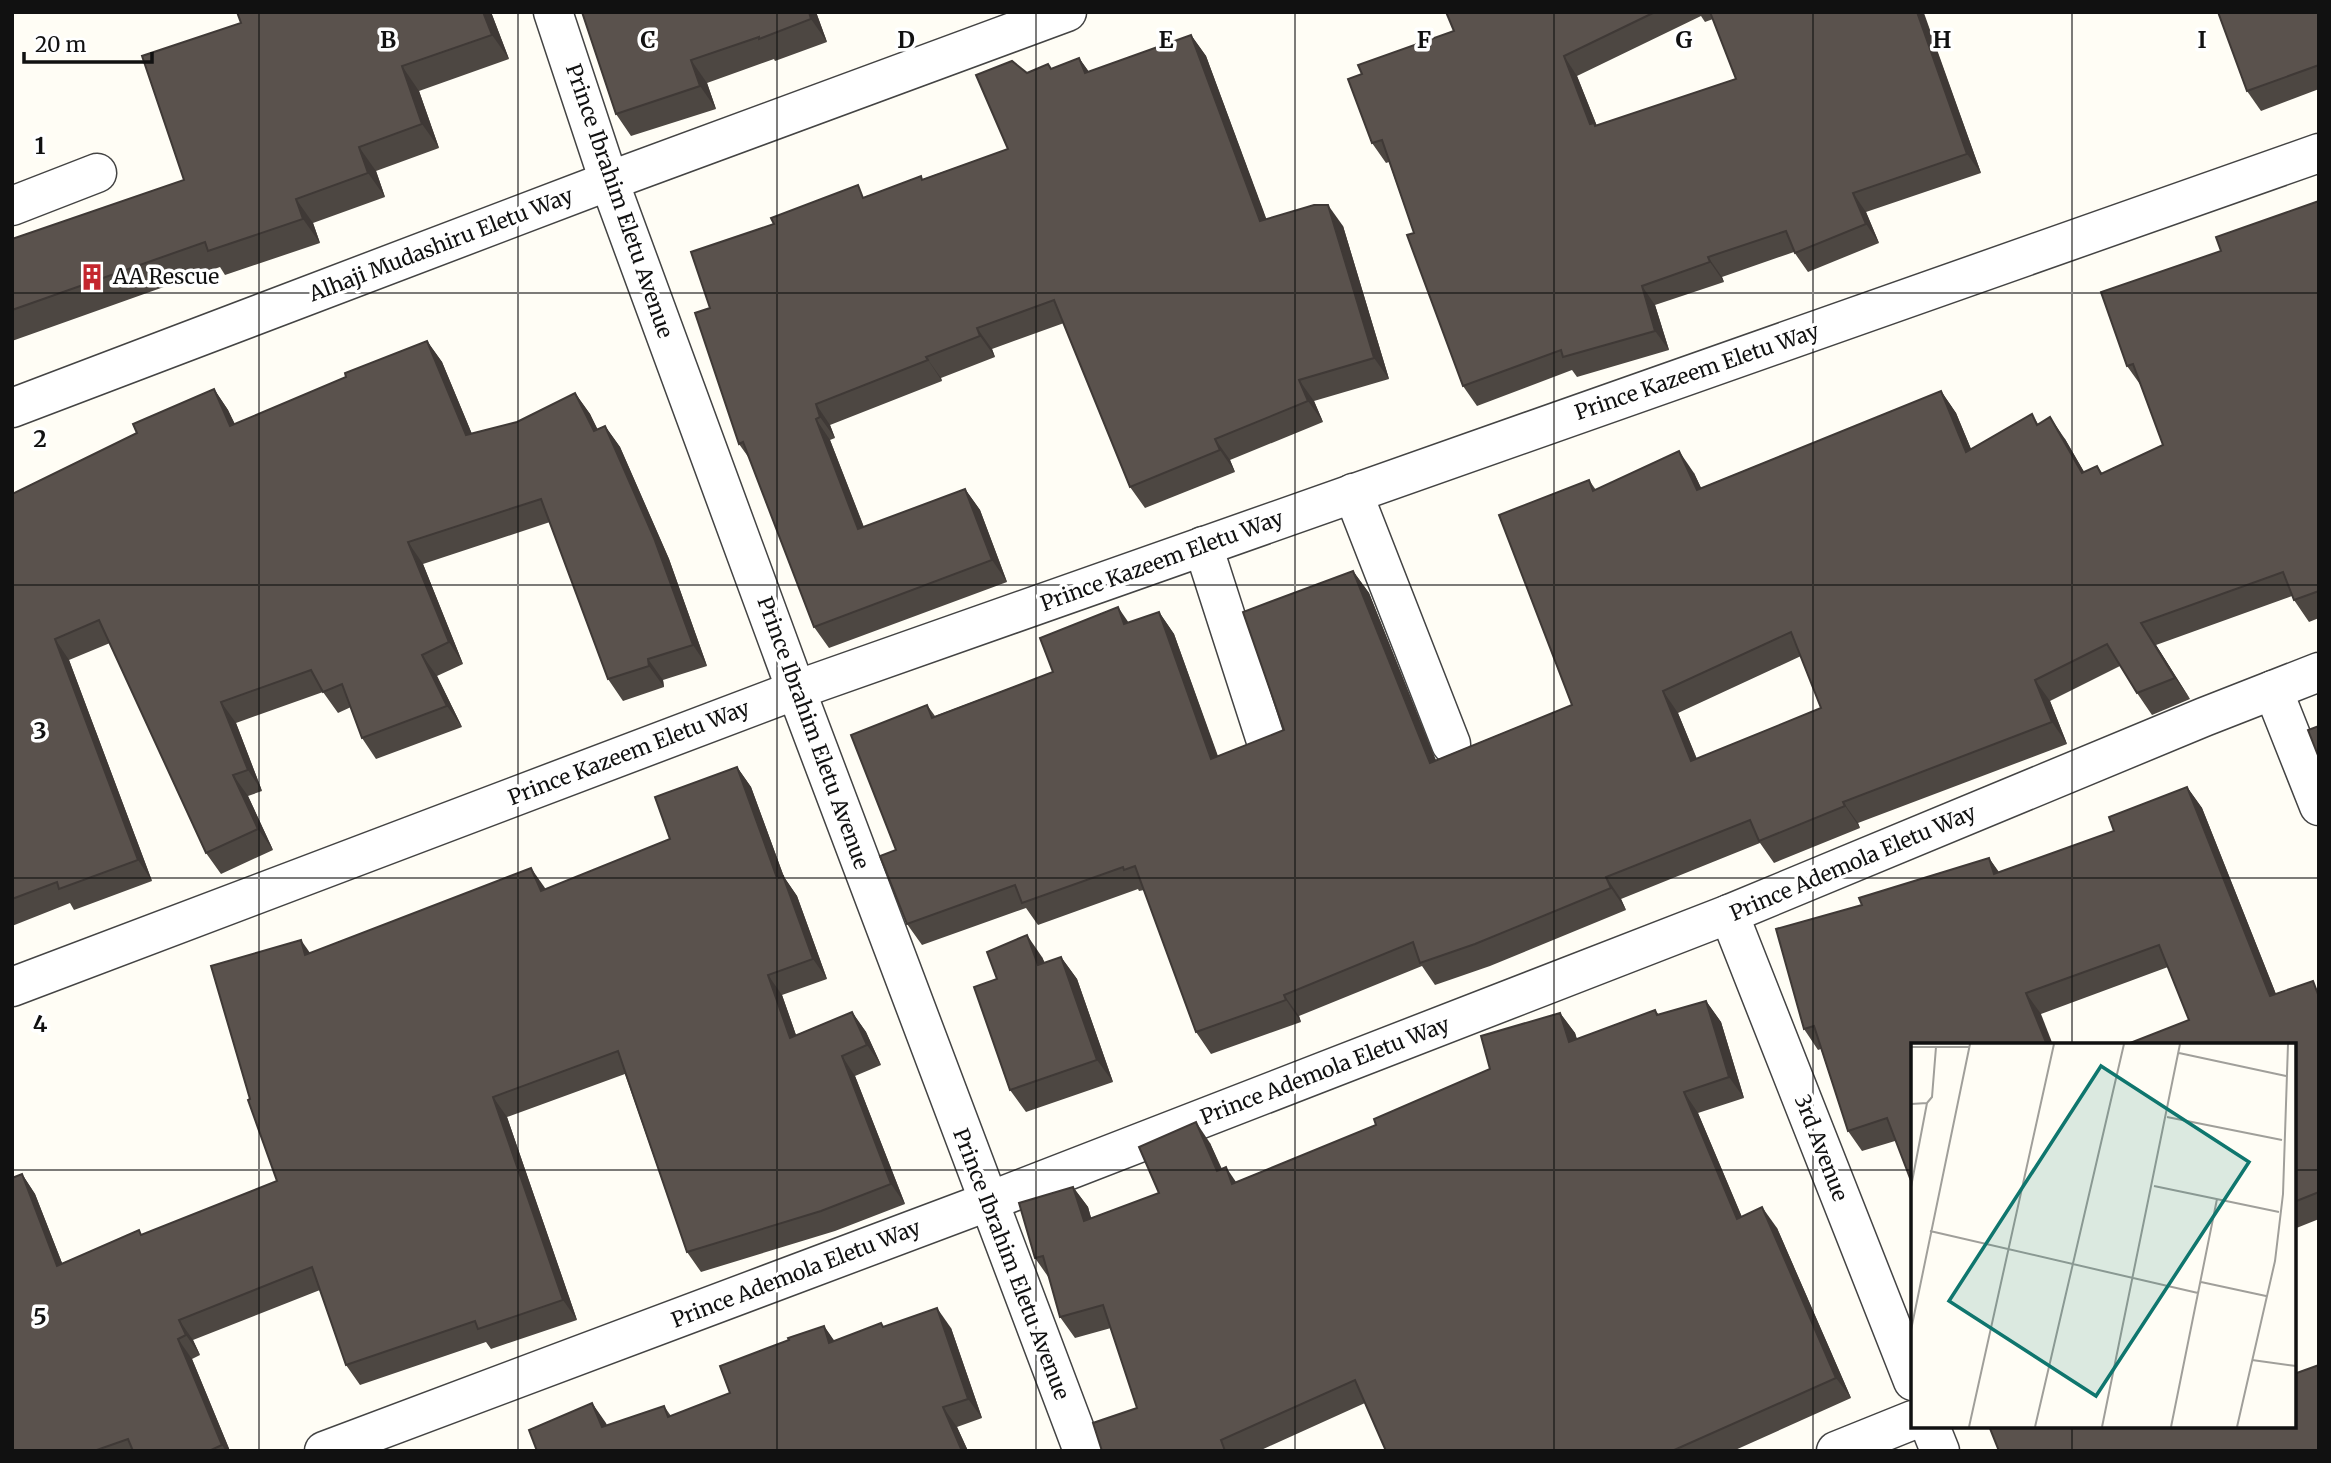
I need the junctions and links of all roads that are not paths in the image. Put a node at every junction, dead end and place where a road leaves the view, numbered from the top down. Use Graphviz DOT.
graph roads {
  1 [pos="553,12"];
  2 [pos="1067,12"];
  3 [pos="2319,153"];
  4 [pos="97,173"];
  5 [pos="609,181"];
  6 [pos="12,206"];
  7 [pos="12,408"];
  8 [pos="1353,493"];
  9 [pos="1203,546"];
  10 [pos="2319,672"];
  11 [pos="796,690"];
  12 [pos="2273,690"];
  13 [pos="1265,738"];
  14 [pos="1451,744"];
  15 [pos="2319,806"];
  16 [pos="1730,914"];
  17 [pos="12,987"];
  18 [pos="987,1202"];
  19 [pos="1911,1376"];
  20 [pos="1911,1421"];
  21 [pos="1931,1428"];
  22 [pos="324,1451"];
  23 [pos="1083,1451"];
  24 [pos="1836,1451"];
  25 [pos="1940,1451"];
  1 -- 5 [label="street, Prince Ibrahim Eletu Avenue"];
  2 -- 5 [label="street, Alhaji Mudashiru Eletu Way"];
  3 -- 8 [label="street, Prince Kazeem Eletu Way"];
  4 -- 6 [label="street"];
  5 -- 7 [label="street, Alhaji Mudashiru Eletu Way"];
  5 -- 11 [label="street, Prince Ibrahim Eletu Avenue"];
  8 -- 9 [label="street, Prince Kazeem Eletu Way"];
  8 -- 14 [label="street"];
  9 -- 11 [label="street, Prince Kazeem Eletu Way"];
  9 -- 13 [label="street"];
  10 -- 12 [label="street, Prince Ademola Eletu Way"];
  11 -- 17 [label="street, Prince Kazeem Eletu Way"];
  11 -- 18 [label="street, Prince Ibrahim Eletu Avenue"];
  12 -- 15 [label="street"];
  12 -- 16 [label="street, Prince Ademola Eletu Way"];
  16 -- 18 [label="street, Prince Ademola Eletu Way"];
  16 -- 19 [label="street, 3rd Avenue"];
  18 -- 22 [label="street, Prince Ademola Eletu Way"];
  18 -- 23 [label="street, Prince Ibrahim Eletu Avenue"];
  20 -- 24 [label="street"];
  21 -- 25 [label="street"];
}
